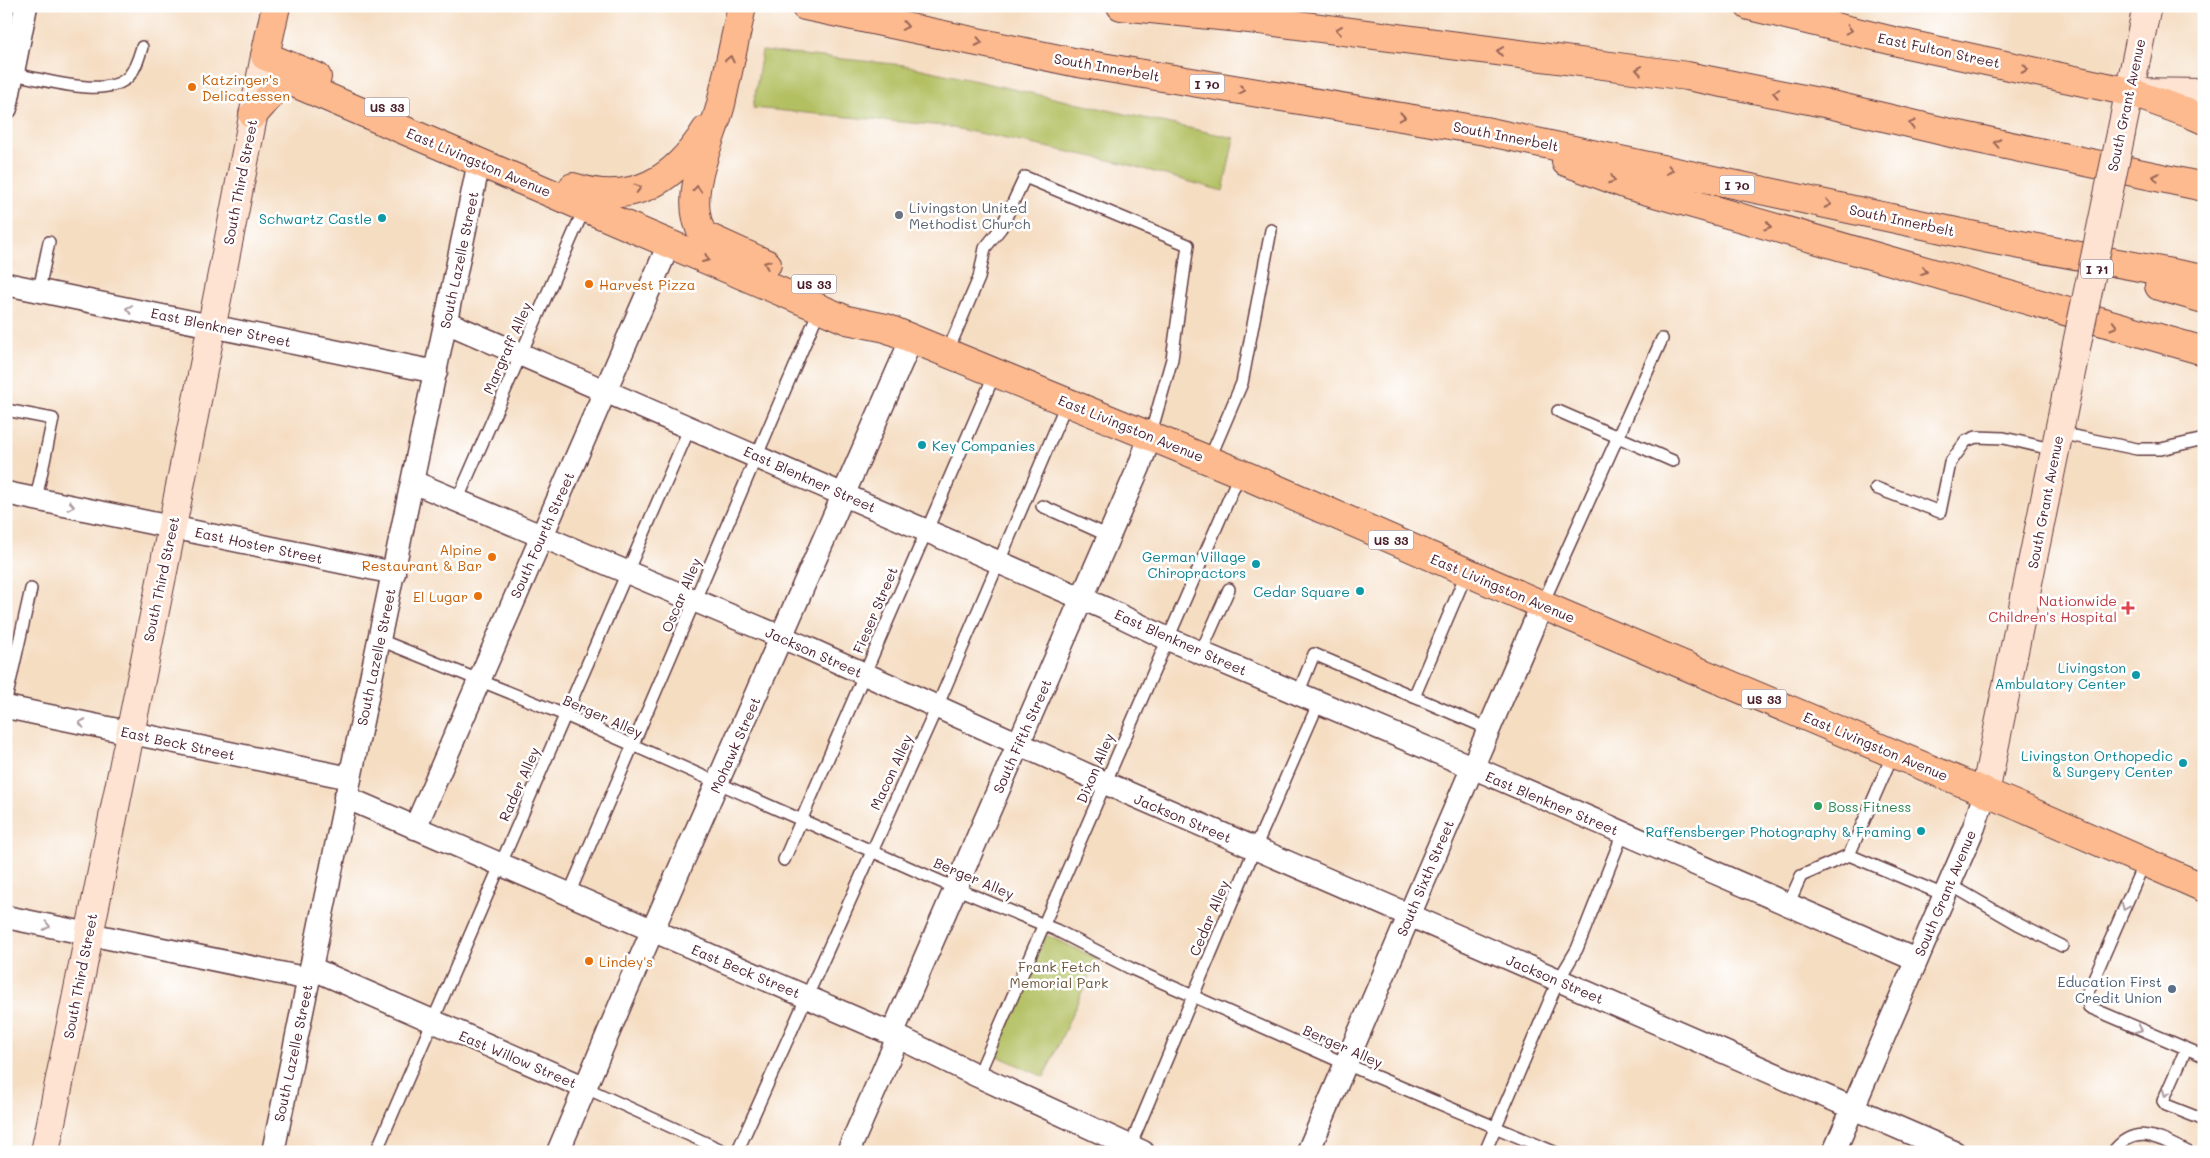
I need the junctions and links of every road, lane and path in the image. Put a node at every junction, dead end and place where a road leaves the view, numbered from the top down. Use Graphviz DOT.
graph roads {
  1 [pos="26,6"];
  2 [pos="276,6"];
  3 [pos="742,6"];
  4 [pos="805,6"];
  5 [pos="1121,6"];
  6 [pos="1749,6"];
  7 [pos="2147,6"];
  8 [pos="1803,12"];
  9 [pos="13,39"];
  10 [pos="142,47"];
  11 [pos="265,56"];
  12 [pos="13,74"];
  13 [pos="2130,92"];
  14 [pos="720,107"];
  15 [pos="6,108"];
  16 [pos="2201,111"];
  17 [pos="253,115"];
  18 [pos="1485,131"];
  19 [pos="480,162"];
  20 [pos="2204,188"];
  21 [pos="579,197"];
  22 [pos="1271,230"];
  23 [pos="1989,239"];
  24 [pos="49,242"];
  25 [pos="665,242"];
  26 [pos="2204,279"];
  27 [pos="6,284"];
  28 [pos="39,290"];
  29 [pos="2204,299"];
  30 [pos="820,308"];
  31 [pos="446,322"];
  32 [pos="211,325"];
  33 [pos="886,328"];
  34 [pos="912,338"];
  35 [pos="1662,339"];
  36 [pos="2204,351"];
  37 [pos="947,353"];
  38 [pos="521,354"];
  39 [pos="436,372"];
  40 [pos="995,373"];
  41 [pos="605,391"];
  42 [pos="1067,402"];
  43 [pos="6,410"];
  44 [pos="1558,411"];
  45 [pos="690,428"];
  46 [pos="1150,436"];
  47 [pos="1617,438"];
  48 [pos="2204,439"];
  49 [pos="2057,442"];
  50 [pos="757,456"];
  51 [pos="1209,460"];
  52 [pos="1673,461"];
  53 [pos="1240,473"];
  54 [pos="413,482"];
  55 [pos="1876,488"];
  56 [pos="6,493"];
  57 [pos="844,494"];
  58 [pos="36,499"];
  59 [pos="457,501"];
  60 [pos="1042,506"];
  61 [pos="172,527"];
  62 [pos="926,531"];
  63 [pos="1109,536"];
  64 [pos="541,538"];
  65 [pos="999,563"];
  66 [pos="1467,572"];
  67 [pos="394,573"];
  68 [pos="627,574"];
  69 [pos="32,589"];
  70 [pos="1229,589"];
  71 [pos="1082,598"];
  72 [pos="695,602"];
  73 [pos="1542,604"];
  74 [pos="782,637"];
  75 [pos="1168,639"];
  76 [pos="380,640"];
  77 [pos="1200,652"];
  78 [pos="864,675"];
  79 [pos="478,681"];
  80 [pos="1298,694"];
  81 [pos="1414,697"];
  82 [pos="6,700"];
  83 [pos="1319,702"];
  84 [pos="6,707"];
  85 [pos="937,708"];
  86 [pos="565,716"];
  87 [pos="1489,729"];
  88 [pos="129,733"];
  89 [pos="1018,745"];
  90 [pos="633,746"];
  91 [pos="1893,754"];
  92 [pos="1472,767"];
  93 [pos="719,783"];
  94 [pos="1105,783"];
  95 [pos="347,788"];
  96 [pos="1985,793"];
  97 [pos="801,820"];
  98 [pos="415,828"];
  99 [pos="1623,833"];
  100 [pos="1255,848"];
  101 [pos="871,850"];
  102 [pos="1849,855"];
  103 [pos="784,860"];
  104 [pos="2144,863"];
  105 [pos="500,864"];
  106 [pos="956,888"];
  107 [pos="2204,888"];
  108 [pos="1947,889"];
  109 [pos="569,894"];
  110 [pos="1788,905"];
  111 [pos="1408,916"];
  112 [pos="6,917"];
  113 [pos="1044,924"];
  114 [pos="653,931"];
  115 [pos="88,934"];
  116 [pos="2062,946"];
  117 [pos="1916,960"];
  118 [pos="310,973"];
  119 [pos="1558,981"];
  120 [pos="1193,996"];
  121 [pos="807,997"];
  122 [pos="432,1022"];
  123 [pos="895,1036"];
  124 [pos="2186,1049"];
  125 [pos="2204,1056"];
  126 [pos="1346,1064"];
  127 [pos="978,1076"];
  128 [pos="586,1088"];
  129 [pos="1853,1108"];
  130 [pos="2204,1120"];
  131 [pos="1496,1127"];
  132 [pos="1133,1150"];
  133 [pos="44,1152"];
  134 [pos="273,1152"];
  135 [pos="376,1152"];
  136 [pos="558,1152"];
  137 [pos="726,1152"];
  138 [pos="737,1152"];
  139 [pos="848,1152"];
  140 [pos="1308,1152"];
  141 [pos="1485,1152"];
  142 [pos="1554,1152"];
  143 [pos="1834,1152"];
  144 [pos="1954,1152"];
  145 [pos="2113,1152"];
  146 [pos="2188,1152"];
  1 -- 9 [label="street"];
  2 -- 11 [label="main road, South Third Street"];
  14 -- 3 [label="main road, US 33, one-way"];
  4 -- 18 [label="main road, South Innerbelt / I 70, one-way"];
  20 -- 5 [label="main road, one-way"];
  6 -- 8 [label="main road, East Fulton Street"];
  7 -- 13 [label="street, South Grant Avenue"];
  8 -- 13 [label="main road, East Fulton Street, one-way"];
  9 -- 12 [label="street"];
  10 -- 12 [label="lane"];
  11 -- 17 [label="street, South Third Street"];
  11 -- 21 [label="main road, East Livingston Avenue / US 33"];
  12 -- 15 [label="street"];
  13 -- 16 [label="main road, East Fulton Street"];
  13 -- 49 [label="street, South Grant Avenue, bridge"];
  21 -- 14 [label="main road, one-way"];
  33 -- 14 [label="main road, US 33, one-way"];
  17 -- 19 [label="main road, East Livingston Avenue"];
  17 -- 32 [label="street, South Third Street"];
  18 -- 23 [label="main road, South Innerbelt / I 70, one-way"];
  18 -- 36 [label="main road, one-way"];
  19 -- 21 [label="main road, East Livingston Avenue"];
  19 -- 31 [label="street, South Lazelle Street"];
  21 -- 25 [label="main road, East Livingston Avenue / US 33"];
  21 -- 38 [label="lane, Margraff Alley"];
  22 -- 51 [label="lane"];
  23 -- 26 [label="main road, South Innerbelt / I 70"];
  23 -- 29 [label="main road, I 71"];
  24 -- 28 [label="lane"];
  25 -- 30 [label="main road, East Livingston Avenue / US 33, one-way"];
  25 -- 41 [label="street, South Fourth Street"];
  27 -- 28 [label="street, East Blenkner Street"];
  32 -- 28 [label="street, East Blenkner Street, one-way"];
  30 -- 33 [label="main road, East Livingston Avenue / US 33"];
  30 -- 50 [label="lane, Oscar Alley"];
  31 -- 38 [label="street, East Blenkner Street"];
  31 -- 39 [label="street, South Lazelle Street"];
  32 -- 39 [label="street, East Blenkner Street"];
  32 -- 61 [label="street, South Third Street"];
  33 -- 34 [label="main road, East Livingston Avenue / US 33"];
  34 -- 37 [label="main road, East Livingston Avenue / US 33"];
  34 -- 57 [label="street, Mohawk Street"];
  35 -- 47 [label="lane"];
  37 -- 40 [label="main road, East Livingston Avenue / US 33"];
  37 -- 46 [label="lane"];
  38 -- 41 [label="street, East Blenkner Street"];
  38 -- 59 [label="lane, Margraff Alley"];
  39 -- 54 [label="street, South Lazelle Street"];
  40 -- 42 [label="main road, East Livingston Avenue / US 33"];
  40 -- 62 [label="lane, Fieser Street"];
  41 -- 45 [label="street, East Blenkner Street"];
  41 -- 64 [label="street, South Fourth Street"];
  42 -- 46 [label="main road, East Livingston Avenue / US 33"];
  42 -- 65 [label="lane, Macon Alley"];
  43 -- 58 [label="lane"];
  44 -- 47 [label="lane"];
  45 -- 50 [label="street, East Blenkner Street"];
  45 -- 68 [label="lane, Rader Alley"];
  46 -- 51 [label="main road, East Livingston Avenue / US 33"];
  46 -- 63 [label="street, South Fifth Street"];
  47 -- 52 [label="lane"];
  47 -- 73 [label="lane"];
  48 -- 49 [label="lane"];
  49 -- 55 [label="lane"];
  49 -- 96 [label="street, South Grant Avenue"];
  50 -- 57 [label="street, East Blenkner Street"];
  50 -- 72 [label="lane, Oscar Alley"];
  51 -- 53 [label="main road, East Livingston Avenue / US 33"];
  53 -- 66 [label="main road, East Livingston Avenue / US 33"];
  53 -- 75 [label="lane, Dixon Alley"];
  54 -- 59 [label="street, Jackson Street"];
  54 -- 67 [label="street, South Lazelle Street"];
  56 -- 58 [label="street, East Hoster Street"];
  57 -- 62 [label="street, East Blenkner Street"];
  57 -- 74 [label="street, Mohawk Street"];
  58 -- 61 [label="street, East Hoster Street, one-way"];
  59 -- 64 [label="street, Jackson Street"];
  60 -- 63 [label="lane"];
  61 -- 67 [label="street, East Hoster Street"];
  61 -- 88 [label="street, South Third Street"];
  62 -- 65 [label="street, East Blenkner Street"];
  62 -- 78 [label="lane, Fieser Street"];
  63 -- 71 [label="street, South Fifth Street"];
  64 -- 68 [label="street, Jackson Street"];
  64 -- 79 [label="street, South Fourth Street"];
  65 -- 71 [label="street, East Blenkner Street"];
  65 -- 85 [label="lane, Macon Alley"];
  66 -- 73 [label="main road, East Livingston Avenue / US 33"];
  66 -- 81 [label="lane"];
  67 -- 76 [label="street, South Lazelle Street"];
  68 -- 72 [label="street, Jackson Street"];
  68 -- 86 [label="lane, Rader Alley"];
  69 -- 82 [label="lane"];
  70 -- 77 [label="lane"];
  71 -- 75 [label="street, East Blenkner Street"];
  71 -- 89 [label="street, South Fifth Street"];
  72 -- 74 [label="street, Jackson Street"];
  72 -- 90 [label="lane, Oscar Alley"];
  73 -- 87 [label="street, South Sixth Street"];
  73 -- 91 [label="main road, East Livingston Avenue / US 33"];
  74 -- 78 [label="street, Jackson Street"];
  74 -- 93 [label="street, Mohawk Street"];
  75 -- 77 [label="street, East Blenkner Street"];
  75 -- 94 [label="lane, Dixon Alley"];
  76 -- 79 [label="lane, Berger Alley"];
  76 -- 95 [label="street, South Lazelle Street"];
  77 -- 80 [label="street, East Blenkner Street"];
  78 -- 85 [label="street, Jackson Street"];
  78 -- 97 [label="lane, Fieser Street"];
  79 -- 86 [label="lane, Berger Alley"];
  79 -- 98 [label="street, South Fourth Street"];
  80 -- 81 [label="lane"];
  80 -- 83 [label="street, East Blenkner Street"];
  81 -- 87 [label="lane"];
  83 -- 92 [label="street, East Blenkner Street"];
  83 -- 100 [label="lane, Cedar Alley"];
  88 -- 84 [label="street, East Beck Street, one-way"];
  85 -- 89 [label="street, Jackson Street"];
  85 -- 101 [label="lane, Macon Alley"];
  86 -- 90 [label="lane, Berger Alley"];
  86 -- 105 [label="lane, Rader Alley"];
  87 -- 92 [label="street, South Sixth Street"];
  88 -- 95 [label="street, East Beck Street"];
  88 -- 115 [label="street, South Third Street"];
  89 -- 94 [label="street, Jackson Street"];
  89 -- 106 [label="street, South Fifth Street"];
  90 -- 93 [label="lane, Berger Alley"];
  90 -- 109 [label="lane, Oscar Alley"];
  91 -- 96 [label="main road, East Livingston Avenue / US 33"];
  91 -- 102 [label="lane"];
  92 -- 99 [label="street, East Blenkner Street"];
  92 -- 111 [label="street, South Sixth Street"];
  93 -- 97 [label="lane, Berger Alley"];
  93 -- 114 [label="street, Mohawk Street"];
  94 -- 100 [label="street, Jackson Street"];
  94 -- 113 [label="lane, Dixon Alley"];
  95 -- 98 [label="street, East Beck Street"];
  95 -- 118 [label="street, South Lazelle Street"];
  96 -- 104 [label="main road, East Livingston Avenue / US 33"];
  96 -- 108 [label="street, South Grant Avenue"];
  97 -- 101 [label="lane, Berger Alley"];
  97 -- 103 [label="lane, Fieser Street"];
  98 -- 105 [label="street, East Beck Street"];
  99 -- 110 [label="street, East Blenkner Street"];
  99 -- 119 [label="lane"];
  100 -- 111 [label="street, Jackson Street"];
  100 -- 120 [label="lane, Cedar Alley"];
  101 -- 106 [label="lane, Berger Alley"];
  101 -- 121 [label="lane, Macon Alley"];
  102 -- 108 [label="lane"];
  102 -- 110 [label="lane"];
  104 -- 107 [label="main road, East Livingston Avenue / US 33"];
  104 -- 124 [label="lane, one-way"];
  105 -- 109 [label="street, East Beck Street"];
  105 -- 122 [label="lane, Rader Alley"];
  106 -- 113 [label="lane, Berger Alley"];
  106 -- 123 [label="street, South Fifth Street"];
  108 -- 116 [label="lane"];
  108 -- 117 [label="street, South Grant Avenue"];
  109 -- 114 [label="street, East Beck Street"];
  110 -- 117 [label="street, East Blenkner Street"];
  111 -- 119 [label="street, Jackson Street"];
  111 -- 126 [label="street, South Sixth Street"];
  112 -- 115 [label="street, East Willow Street, one-way"];
  113 -- 120 [label="lane, Berger Alley"];
  113 -- 127 [label="lane, Dixon Alley"];
  114 -- 121 [label="street, East Beck Street"];
  114 -- 128 [label="street, Mohawk Street"];
  115 -- 118 [label="street, East Willow Street"];
  115 -- 133 [label="street, South Third Street"];
  117 -- 129 [label="street, South Grant Avenue"];
  118 -- 122 [label="street, East Willow Street"];
  118 -- 134 [label="street, South Lazelle Street"];
  119 -- 129 [label="street, Jackson Street"];
  119 -- 131 [label="lane"];
  120 -- 126 [label="lane, Berger Alley"];
  120 -- 132 [label="lane, Cedar Alley"];
  121 -- 123 [label="street, East Beck Street"];
  121 -- 138 [label="lane, Macon Alley"];
  122 -- 128 [label="street, East Willow Street"];
  122 -- 135 [label="lane, Rader Alley"];
  123 -- 127 [label="street, East Beck Street"];
  123 -- 139 [label="street, South Fifth Street"];
  124 -- 125 [label="lane"];
  124 -- 130 [label="lane, one-way"];
  126 -- 131 [label="lane, Berger Alley"];
  126 -- 140 [label="street, South Sixth Street"];
  127 -- 132 [label="street, East Beck Street"];
  128 -- 136 [label="street, Mohawk Street"];
  128 -- 137 [label="lane, East Willow Street"];
  129 -- 143 [label="street, South Grant Avenue"];
  129 -- 144 [label="street, Jackson Street"];
  131 -- 141 [label="lane"];
  131 -- 142 [label="lane, Berger Alley"];
  145 -- 146 [label="lane"];
}
